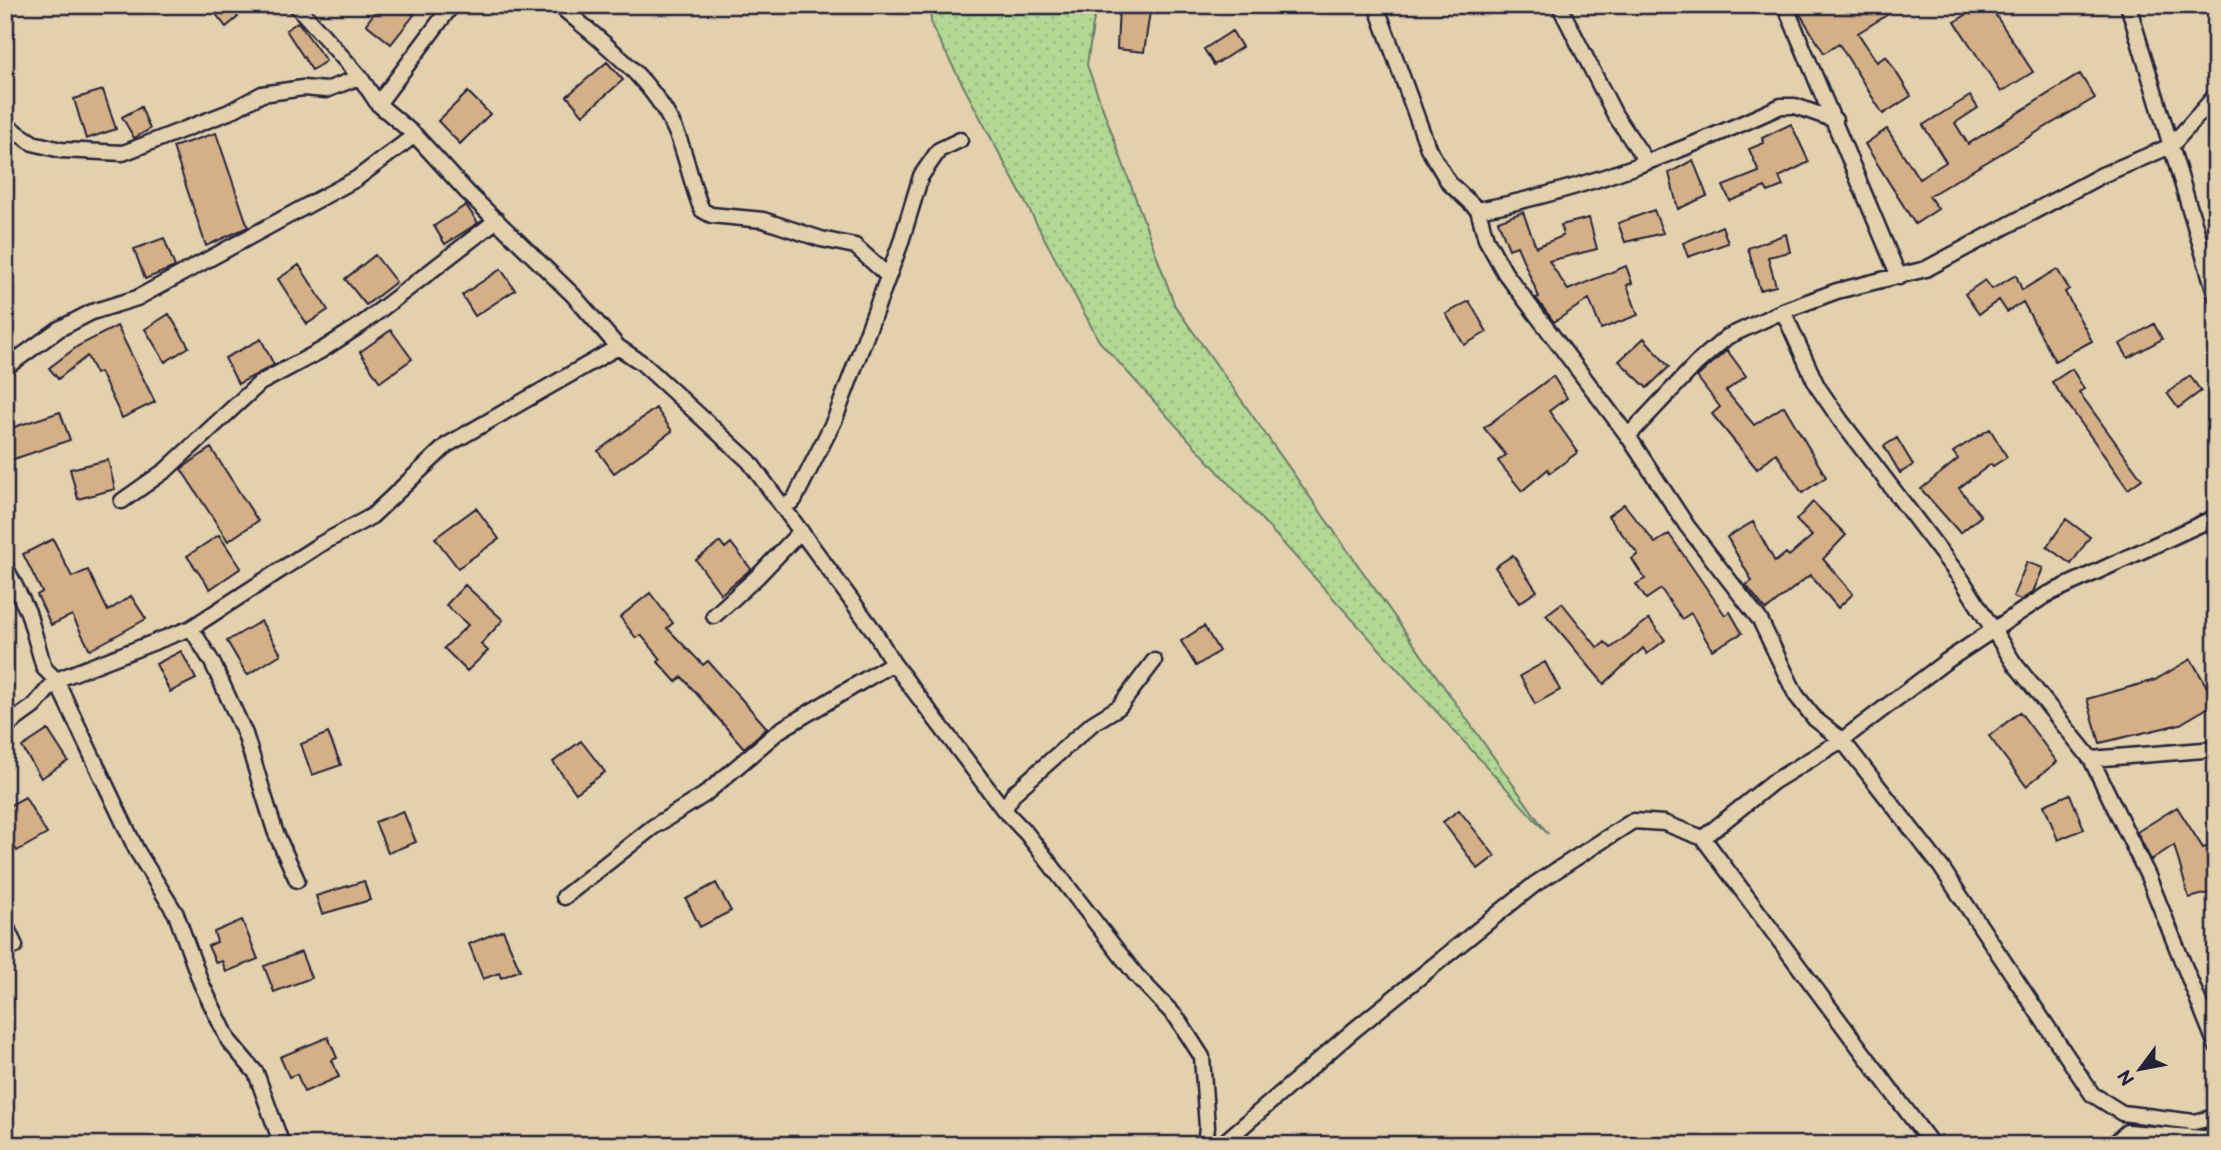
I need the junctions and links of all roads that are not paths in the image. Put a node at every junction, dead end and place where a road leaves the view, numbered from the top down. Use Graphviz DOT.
graph roads {
  1 [pos="296,5"];
  2 [pos="452,5"];
  3 [pos="559,5"];
  4 [pos="1376,5"];
  5 [pos="1559,5"];
  6 [pos="1785,5"];
  7 [pos="2128,5"];
  8 [pos="360,76"];
  9 [pos="2216,94"];
  10 [pos="378,104"];
  11 [pos="1835,120"];
  12 [pos="5,125"];
  13 [pos="415,135"];
  14 [pos="960,140"];
  15 [pos="2171,146"];
  16 [pos="1646,161"];
  17 [pos="1478,210"];
  18 [pos="497,220"];
  19 [pos="887,275"];
  20 [pos="1899,277"];
  21 [pos="2215,288"];
  22 [pos="1783,310"];
  23 [pos="618,347"];
  24 [pos="5,368"];
  25 [pos="1628,436"];
  26 [pos="122,500"];
  27 [pos="785,507"];
  28 [pos="2216,517"];
  29 [pos="800,531"];
  30 [pos="5,566"];
  31 [pos="714,616"];
  32 [pos="191,628"];
  33 [pos="1994,630"];
  34 [pos="1154,661"];
  35 [pos="893,663"];
  36 [pos="56,680"];
  37 [pos="5,727"];
  38 [pos="1842,740"];
  39 [pos="2216,749"];
  40 [pos="2091,759"];
  41 [pos="1004,810"];
  42 [pos="1703,838"];
  43 [pos="297,880"];
  44 [pos="564,897"];
  45 [pos="5,923"];
  46 [pos="15,946"];
  47 [pos="2216,1045"];
  48 [pos="2216,1117"];
  49 [pos="2216,1139"];
  50 [pos="282,1145"];
  51 [pos="1205,1145"];
  52 [pos="1221,1145"];
  53 [pos="1932,1145"];
  54 [pos="2113,1145"];
  1 -- 8 [label="street"];
  2 -- 10 [label="street"];
  3 -- 19 [label="street"];
  4 -- 17 [label="street"];
  5 -- 16 [label="street"];
  6 -- 11 [label="street"];
  7 -- 15 [label="street"];
  8 -- 10 [label="street"];
  8 -- 12 [label="street"];
  9 -- 15 [label="street"];
  10 -- 13 [label="street"];
  11 -- 16 [label="street"];
  11 -- 20 [label="street"];
  13 -- 18 [label="street"];
  13 -- 24 [label="street"];
  14 -- 19 [label="street"];
  15 -- 20 [label="street"];
  15 -- 21 [label="street"];
  16 -- 17 [label="street"];
  17 -- 25 [label="street"];
  18 -- 23 [label="street"];
  18 -- 26 [label="street"];
  19 -- 27 [label="street"];
  20 -- 22 [label="street"];
  22 -- 25 [label="street"];
  22 -- 33 [label="street"];
  23 -- 27 [label="street"];
  23 -- 32 [label="street"];
  25 -- 38 [label="street"];
  27 -- 29 [label="street"];
  28 -- 33 [label="street"];
  29 -- 31 [label="street"];
  29 -- 35 [label="street"];
  30 -- 36 [label="street"];
  32 -- 36 [label="street"];
  32 -- 43 [label="street"];
  33 -- 38 [label="street"];
  33 -- 40 [label="street"];
  34 -- 41 [label="street"];
  35 -- 41 [label="street"];
  35 -- 44 [label="street"];
  36 -- 37 [label="street"];
  36 -- 50 [label="street"];
  38 -- 42 [label="street"];
  38 -- 48 [label="street"];
  39 -- 40 [label="street"];
  40 -- 47 [label="street"];
  41 -- 51 [label="street"];
  42 -- 52 [label="street"];
  42 -- 53 [label="street"];
  45 -- 46 [label="street"];
  49 -- 54 [label="street"];
}
